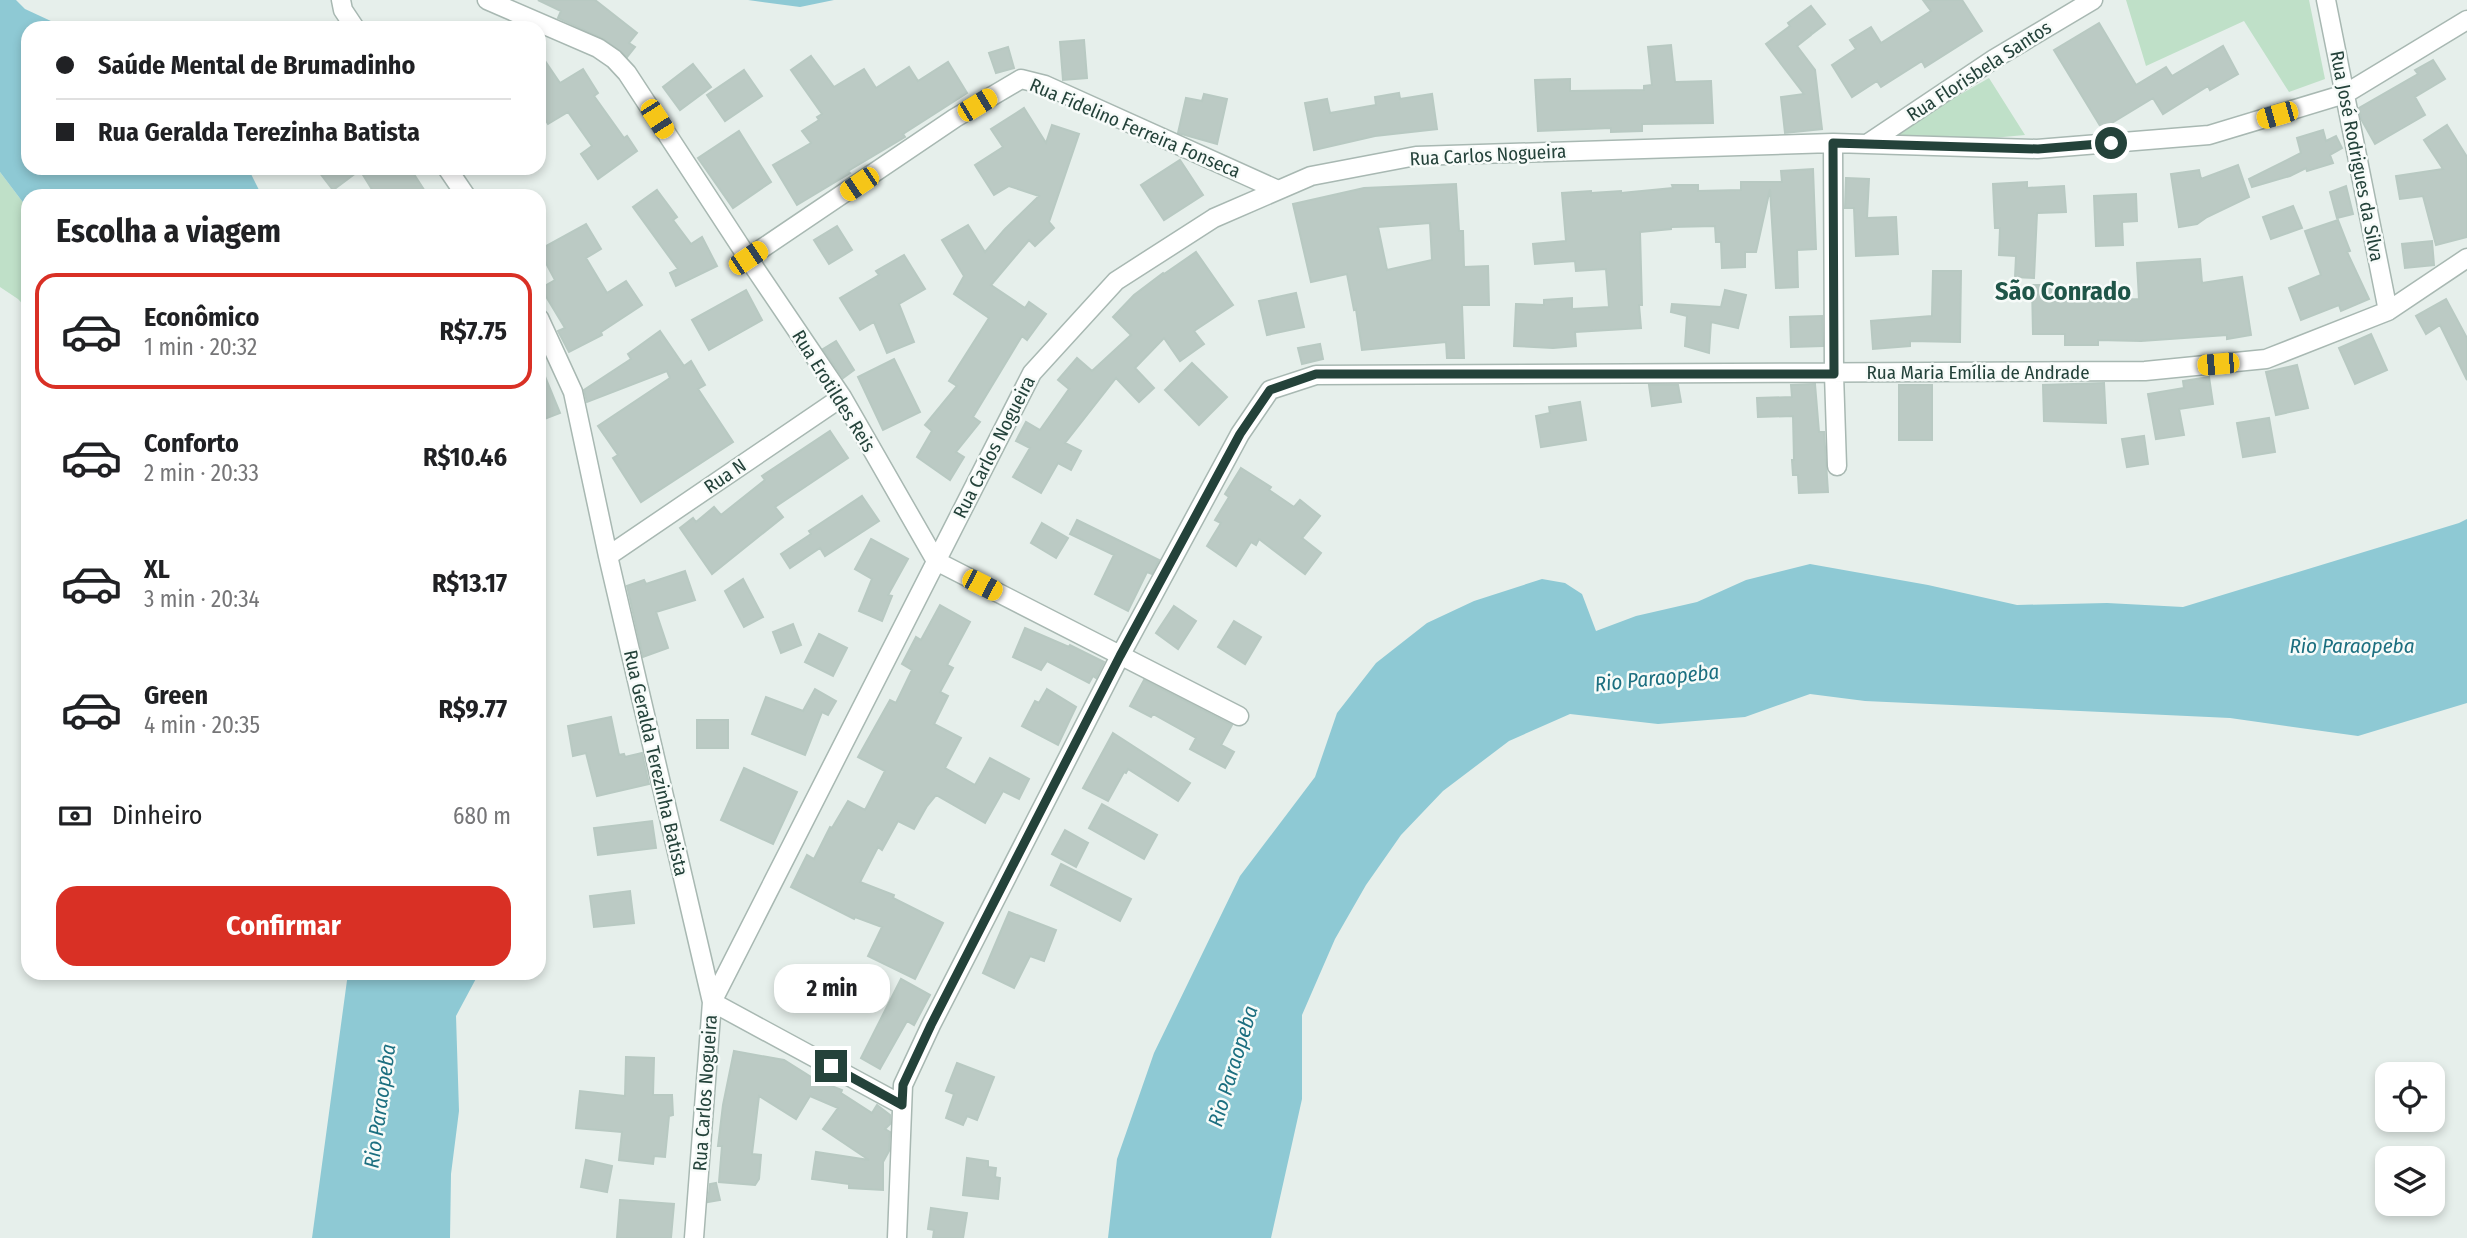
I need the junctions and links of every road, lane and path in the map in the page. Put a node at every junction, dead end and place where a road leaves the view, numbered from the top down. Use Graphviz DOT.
graph roads {
  1 [pos="487,0"];
  2 [pos="2093,0"];
  3 [pos="2326,0"];
  4 [pos="342,5"];
  5 [pos="2467,20"];
  6 [pos="351,21"];
  7 [pos="536,21"];
  8 [pos="546,26"];
  9 [pos="2345,94"];
  10 [pos="1833,143"];
  11 [pos="1867,144"];
  12 [pos="1278,190"];
  13 [pos="748,258"];
  14 [pos="2467,258"];
  15 [pos="2388,311"];
  16 [pos="546,333"];
  17 [pos="1834,374"];
  18 [pos="842,397"];
  19 [pos="1837,466"];
  20 [pos="608,556"];
  21 [pos="936,561"];
  22 [pos="1120,656"];
  23 [pos="1239,716"];
  24 [pos="712,1002"];
  25 [pos="902,1105"];
  26 [pos="694,1238"];
  27 [pos="897,1238"];
  1 -- 7 [label="street, Rua Erotildes Reis"];
  2 -- 11 [label="street, Rua Florisbela Santos"];
  3 -- 9 [label="street, Rua José Rodrigues da Silva"];
  4 -- 6 [label="street"];
  5 -- 9 [label="street, Rua Carlos Nogueira"];
  8 -- 13 [label="street, Rua Erotildes Reis"];
  9 -- 11 [label="street, Rua Carlos Nogueira"];
  9 -- 15 [label="street, Rua José Rodrigues da Silva"];
  10 -- 11 [label="street, Rua Carlos Nogueira"];
  10 -- 12 [label="street, Rua Carlos Nogueira"];
  10 -- 17 [label="street"];
  12 -- 13 [label="street, Rua Fidelino Ferreira Fonseca"];
  12 -- 21 [label="street, Rua Carlos Nogueira"];
  13 -- 18 [label="street, Rua Erotildes Reis"];
  14 -- 15 [label="street, Rua Maria Emília de Andrade"];
  15 -- 17 [label="street, Rua Maria Emília de Andrade"];
  16 -- 20 [label="street, Rua Geralda Terezinha Batista"];
  17 -- 19 [label="street"];
  17 -- 22 [label="street, Rua Maria Emília de Andrade"];
  18 -- 20 [label="street, Rua N"];
  18 -- 21 [label="street, Rua Erotildes Reis"];
  20 -- 24 [label="street, Rua Geralda Terezinha Batista"];
  21 -- 22 [label="street"];
  21 -- 24 [label="street, Rua Carlos Nogueira"];
  22 -- 23 [label="street"];
  22 -- 25 [label="street, Rua Maria Emília de Andrade"];
  24 -- 25 [label="street"];
  24 -- 26 [label="street, Rua Carlos Nogueira"];
  25 -- 27 [label="street, Rua Maria Emília de Andrade"];
}
